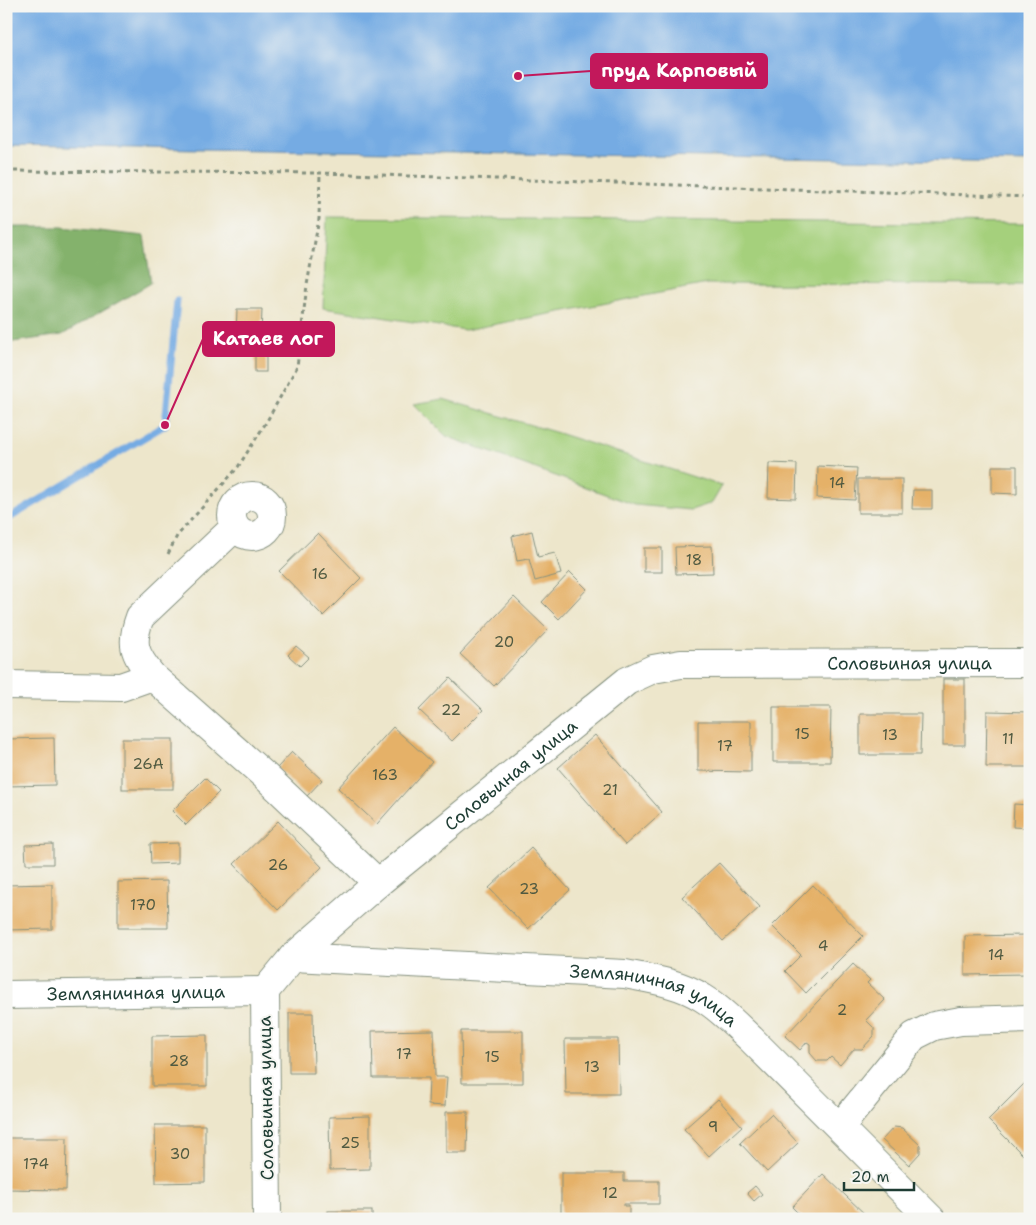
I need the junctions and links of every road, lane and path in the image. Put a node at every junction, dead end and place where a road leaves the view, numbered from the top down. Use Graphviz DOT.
graph roads {
  1 [pos="6,171"];
  2 [pos="320,172"];
  3 [pos="1030,197"];
  4 [pos="235,527"];
  5 [pos="165,560"];
  6 [pos="1030,663"];
  7 [pos="152,676"];
  8 [pos="6,685"];
  9 [pos="378,883"];
  10 [pos="293,957"];
  11 [pos="265,990"];
  12 [pos="6,995"];
  13 [pos="1030,1019"];
  14 [pos="840,1127"];
  15 [pos="267,1219"];
  16 [pos="932,1219"];
  1 -- 2 [label="path"];
  2 -- 3 [label="path"];
  2 -- 5 [label="path"];
  4 -- 7 [label="street"];
  6 -- 9 [label="street, Соловьиная улица"];
  7 -- 8 [label="street"];
  7 -- 9 [label="street"];
  9 -- 10 [label="street, Соловьиная улица"];
  10 -- 11 [label="street, Соловьиная улица"];
  10 -- 14 [label="street, Земляничная улица"];
  11 -- 12 [label="street, Земляничная улица"];
  11 -- 15 [label="street, Соловьиная улица"];
  13 -- 14 [label="street"];
  14 -- 16 [label="street, Земляничная улица"];
}
